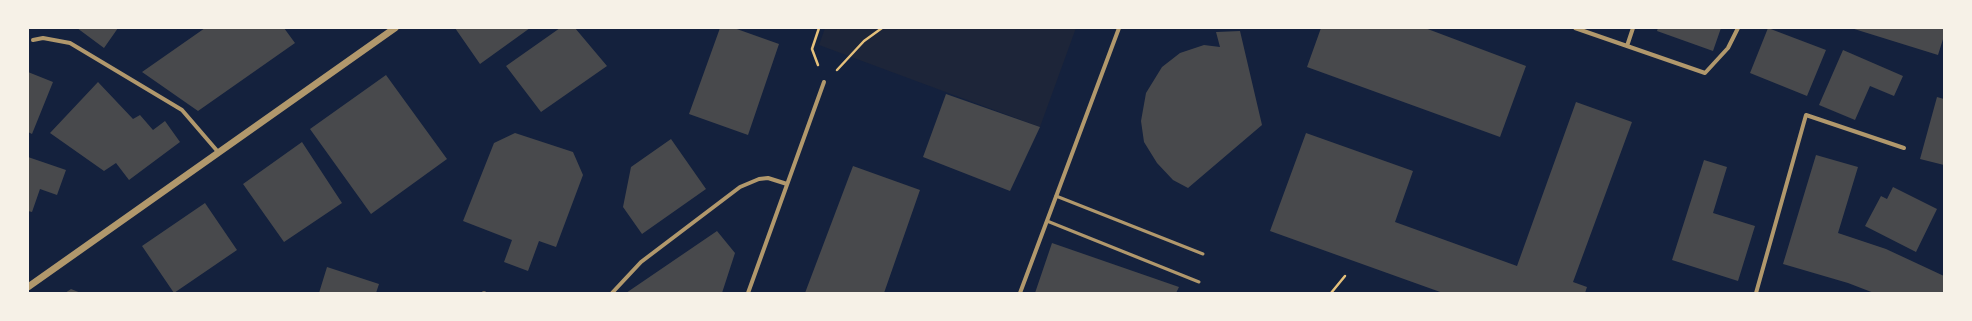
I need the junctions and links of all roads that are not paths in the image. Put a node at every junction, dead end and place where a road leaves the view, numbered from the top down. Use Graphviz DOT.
graph roads {
  1 [pos="395,28"];
  2 [pos="1119,28"];
  3 [pos="1575,28"];
  4 [pos="1633,28"];
  5 [pos="1738,28"];
  6 [pos="33,40"];
  7 [pos="28,42"];
  8 [pos="1627,46"];
  9 [pos="824,82"];
  10 [pos="1904,148"];
  11 [pos="219,153"];
  12 [pos="787,184"];
  13 [pos="1056,196"];
  14 [pos="1047,221"];
  15 [pos="1203,254"];
  16 [pos="1199,282"];
  17 [pos="28,287"];
  18 [pos="612,293"];
  19 [pos="748,293"];
  20 [pos="1020,293"];
  21 [pos="1756,293"];
  1 -- 11 [label="street"];
  2 -- 13 [label="street"];
  3 -- 8 [label="street"];
  4 -- 8 [label="street"];
  5 -- 8 [label="street"];
  6 -- 7 [label="lane"];
  6 -- 11 [label="street"];
  9 -- 12 [label="street"];
  10 -- 21 [label="street"];
  11 -- 17 [label="street"];
  12 -- 18 [label="street"];
  12 -- 19 [label="street"];
  13 -- 14 [label="street"];
  13 -- 15 [label="lane"];
  14 -- 16 [label="lane"];
  14 -- 20 [label="street"];
}
